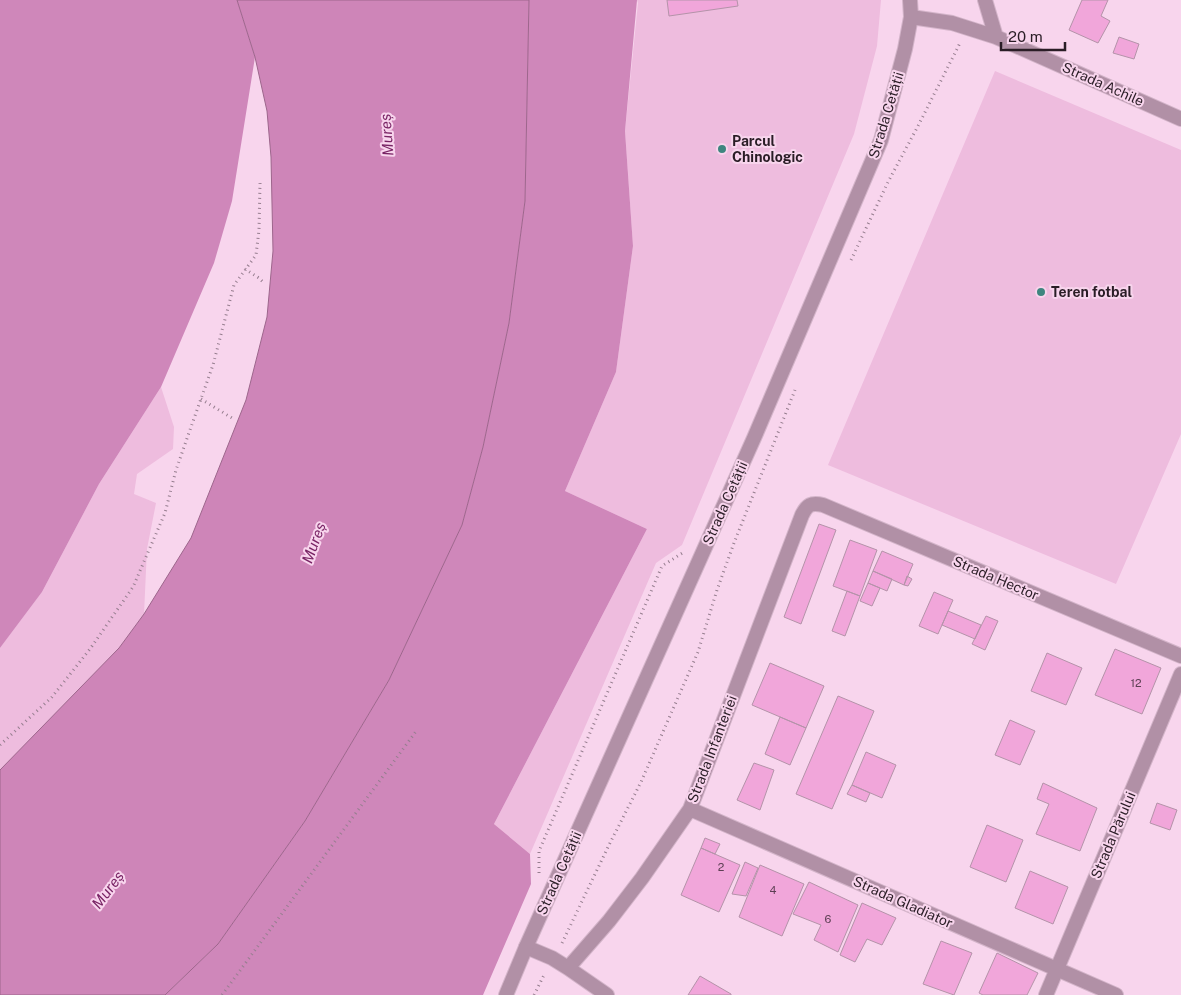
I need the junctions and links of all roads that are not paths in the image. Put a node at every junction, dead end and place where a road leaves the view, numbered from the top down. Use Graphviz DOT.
graph roads {
  1 [pos="910,0"];
  2 [pos="985,0"];
  3 [pos="911,17"];
  4 [pos="996,37"];
  5 [pos="1181,119"];
  6 [pos="810,505"];
  7 [pos="1181,656"];
  8 [pos="1181,674"];
  9 [pos="690,809"];
  10 [pos="526,947"];
  11 [pos="568,968"];
  12 [pos="1057,969"];
  13 [pos="506,995"];
  14 [pos="607,995"];
  15 [pos="1046,995"];
  16 [pos="1116,995"];
  1 -- 3 [label="street, Strada Cetății"];
  2 -- 4 [label="street"];
  3 -- 4 [label="street, Strada Achile"];
  3 -- 10 [label="street, Strada Cetății"];
  4 -- 5 [label="street, Strada Achile"];
  6 -- 7 [label="street, Strada Hector"];
  6 -- 9 [label="street, Strada Infanteriei"];
  8 -- 12 [label="street, Strada Părului"];
  9 -- 11 [label="street, Strada Infanteriei"];
  9 -- 12 [label="street, Strada Gladiator"];
  10 -- 11 [label="street"];
  10 -- 13 [label="street, Strada Cetății"];
  11 -- 14 [label="street"];
  12 -- 15 [label="street, Strada Părului"];
  12 -- 16 [label="street, Strada Gladiator"];
}
